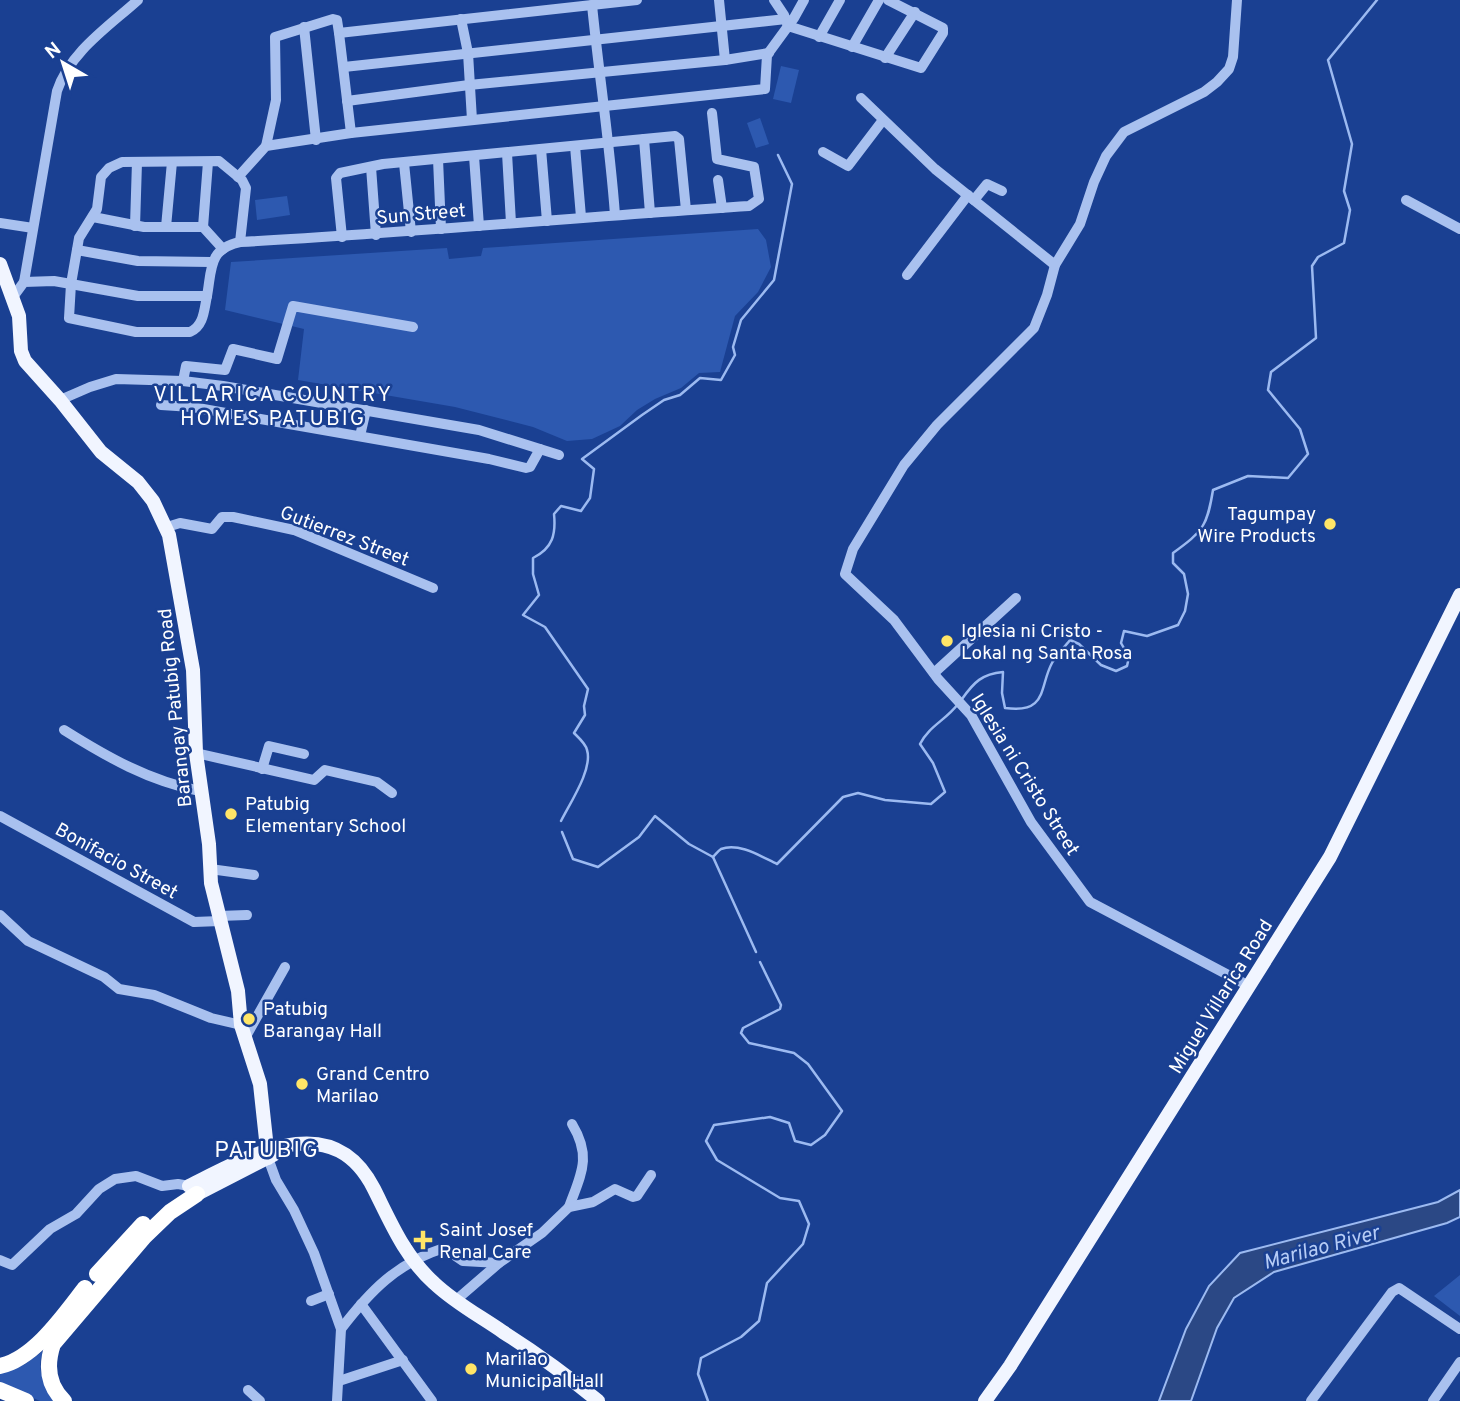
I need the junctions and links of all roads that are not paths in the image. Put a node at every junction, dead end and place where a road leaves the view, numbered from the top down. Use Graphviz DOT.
graph roads {
  1 [pos="138,0"];
  2 [pos="637,0"];
  3 [pos="719,0"];
  4 [pos="774,0"];
  5 [pos="804,0"];
  6 [pos="840,0"];
  7 [pos="879,0"];
  8 [pos="888,0"];
  9 [pos="1237,0"];
  10 [pos="592,5"];
  11 [pos="915,12"];
  12 [pos="461,19"];
  13 [pos="787,23"];
  14 [pos="304,27"];
  15 [pos="723,27"];
  16 [pos="340,33"];
  17 [pos="819,37"];
  18 [pos="596,41"];
  19 [pos="852,47"];
  20 [pos="468,53"];
  21 [pos="769,53"];
  22 [pos="885,58"];
  23 [pos="725,60"];
  24 [pos="344,67"];
  25 [pos="599,74"];
  26 [pos="469,85"];
  27 [pos="861,98"];
  28 [pos="346,101"];
  29 [pos="604,107"];
  30 [pos="712,113"];
  31 [pos="472,120"];
  32 [pos="883,120"];
  33 [pos="351,133"];
  34 [pos="644,139"];
  35 [pos="316,140"];
  36 [pos="610,142"];
  37 [pos="266,146"];
  38 [pos="575,146"];
  39 [pos="541,149"];
  40 [pos="823,152"];
  41 [pos="506,153"];
  42 [pos="474,156"];
  43 [pos="438,159"];
  44 [pos="136,162"];
  45 [pos="172,162"];
  46 [pos="208,162"];
  47 [pos="404,163"];
  48 [pos="371,167"];
  49 [pos="238,177"];
  50 [pos="718,180"];
  51 [pos="1002,191"];
  52 [pos="971,197"];
  53 [pos="1406,200"];
  54 [pos="722,208"];
  55 [pos="686,210"];
  56 [pos="650,212"];
  57 [pos="615,215"];
  58 [pos="93,217"];
  59 [pos="581,217"];
  60 [pos="547,221"];
  61 [pos="0,223"];
  62 [pos="511,223"];
  63 [pos="135,226"];
  64 [pos="479,226"];
  65 [pos="166,227"];
  66 [pos="203,227"];
  67 [pos="33,228"];
  68 [pos="441,229"];
  69 [pos="1460,229"];
  70 [pos="411,233"];
  71 [pos="376,235"];
  72 [pos="342,237"];
  73 [pos="240,242"];
  74 [pos="223,249"];
  75 [pos="77,250"];
  76 [pos="211,262"];
  77 [pos="0,264"];
  78 [pos="1055,265"];
  79 [pos="908,275"];
  80 [pos="24,282"];
  81 [pos="71,284"];
  82 [pos="206,296"];
  83 [pos="13,297"];
  84 [pos="413,327"];
  85 [pos="183,381"];
  86 [pos="197,383"];
  87 [pos="60,400"];
  88 [pos="161,405"];
  89 [pos="192,407"];
  90 [pos="366,410"];
  91 [pos="360,436"];
  92 [pos="540,449"];
  93 [pos="559,455"];
  94 [pos="167,527"];
  95 [pos="433,588"];
  96 [pos="1460,596"];
  97 [pos="1016,598"];
  98 [pos="934,673"];
  99 [pos="64,730"];
  100 [pos="196,753"];
  101 [pos="304,754"];
  102 [pos="262,769"];
  103 [pos="200,791"];
  104 [pos="392,793"];
  105 [pos="0,816"];
  106 [pos="210,869"];
  107 [pos="254,875"];
  108 [pos="0,915"];
  109 [pos="247,915"];
  110 [pos="219,919"];
  111 [pos="285,967"];
  112 [pos="1249,986"];
  113 [pos="243,1032"];
  114 [pos="572,1124"];
  115 [pos="268,1154"];
  116 [pos="651,1175"];
  117 [pos="193,1190"];
  118 [pos="569,1208"];
  119 [pos="0,1260"];
  120 [pos="413,1260"];
  121 [pos="499,1263"];
  122 [pos="97,1274"];
  123 [pos="85,1288"];
  124 [pos="328,1294"];
  125 [pos="311,1301"];
  126 [pos="455,1301"];
  127 [pos="361,1304"];
  128 [pos="341,1329"];
  129 [pos="1460,1329"];
  130 [pos="403,1360"];
  131 [pos="1460,1362"];
  132 [pos="0,1366"];
  133 [pos="339,1381"];
  134 [pos="0,1390"];
  135 [pos="248,1390"];
  136 [pos="26,1401"];
  137 [pos="64,1401"];
  138 [pos="260,1401"];
  139 [pos="337,1401"];
  140 [pos="432,1401"];
  141 [pos="598,1401"];
  142 [pos="985,1401"];
  143 [pos="1311,1401"];
  144 [pos="1433,1401"];
  1 -- 67 [label="street"];
  2 -- 10 [label="street"];
  3 -- 15 [label="street"];
  4 -- 13 [label="street"];
  5 -- 13 [label="street"];
  6 -- 17 [label="street"];
  7 -- 19 [label="street"];
  8 -- 11 [label="street"];
  9 -- 78 [label="street, Iglesia ni Cristo Street"];
  10 -- 12 [label="street"];
  10 -- 18 [label="street"];
  11 -- 22 [label="street"];
  11 -- 22 [label="street"];
  12 -- 16 [label="street"];
  12 -- 20 [label="street"];
  13 -- 15 [label="street"];
  13 -- 17 [label="street"];
  13 -- 21 [label="street"];
  14 -- 16 [label="street"];
  14 -- 35 [label="street"];
  14 -- 37 [label="street"];
  15 -- 18 [label="street"];
  15 -- 23 [label="street"];
  16 -- 24 [label="street"];
  17 -- 19 [label="street"];
  18 -- 20 [label="street"];
  18 -- 25 [label="street"];
  19 -- 22 [label="street"];
  20 -- 24 [label="street"];
  20 -- 26 [label="street"];
  21 -- 23 [label="street"];
  21 -- 29 [label="street"];
  23 -- 25 [label="street"];
  24 -- 28 [label="street"];
  25 -- 26 [label="street"];
  25 -- 29 [label="street"];
  26 -- 28 [label="street"];
  26 -- 31 [label="street"];
  27 -- 32 [label="street"];
  28 -- 33 [label="street"];
  29 -- 31 [label="street"];
  29 -- 36 [label="street"];
  30 -- 54 [label="street, Sun Street"];
  31 -- 33 [label="street"];
  32 -- 40 [label="street"];
  32 -- 52 [label="street"];
  33 -- 35 [label="street"];
  34 -- 36 [label="street"];
  34 -- 55 [label="street"];
  34 -- 56 [label="street"];
  35 -- 37 [label="street"];
  36 -- 38 [label="street"];
  36 -- 57 [label="street"];
  37 -- 49 [label="street"];
  38 -- 39 [label="street"];
  38 -- 59 [label="street"];
  39 -- 41 [label="street"];
  39 -- 60 [label="street"];
  41 -- 42 [label="street"];
  41 -- 62 [label="street"];
  42 -- 43 [label="street"];
  42 -- 64 [label="street"];
  43 -- 47 [label="street"];
  43 -- 68 [label="street"];
  44 -- 45 [label="street"];
  44 -- 58 [label="street"];
  44 -- 63 [label="street"];
  45 -- 46 [label="street"];
  45 -- 65 [label="street"];
  46 -- 49 [label="street"];
  46 -- 66 [label="street"];
  47 -- 48 [label="street"];
  47 -- 70 [label="street"];
  48 -- 71 [label="street"];
  48 -- 72 [label="street"];
  49 -- 73 [label="street"];
  50 -- 54 [label="street"];
  51 -- 52 [label="street"];
  52 -- 78 [label="street"];
  52 -- 79 [label="street"];
  53 -- 69 [label="street"];
  54 -- 55 [label="street, Sun Street"];
  55 -- 56 [label="street, Sun Street"];
  56 -- 57 [label="street, Sun Street"];
  57 -- 59 [label="street, Sun Street"];
  58 -- 63 [label="street"];
  58 -- 75 [label="street"];
  59 -- 60 [label="street, Sun Street"];
  60 -- 62 [label="street, Sun Street"];
  61 -- 67 [label="street"];
  62 -- 64 [label="street, Sun Street"];
  63 -- 65 [label="street"];
  64 -- 68 [label="street, Sun Street"];
  65 -- 66 [label="street"];
  66 -- 74 [label="street"];
  67 -- 80 [label="street"];
  68 -- 70 [label="street, Sun Street"];
  70 -- 71 [label="street, Sun Street"];
  71 -- 72 [label="street, Sun Street"];
  72 -- 73 [label="street, Sun Street"];
  73 -- 74 [label="street, Sun Street"];
  74 -- 76 [label="street, Sun Street"];
  75 -- 76 [label="street"];
  75 -- 81 [label="street"];
  76 -- 82 [label="street"];
  77 -- 83 [label="main road, Barangay Patubig Road"];
  78 -- 98 [label="street, Iglesia ni Cristo Street"];
  80 -- 81 [label="street"];
  80 -- 83 [label="street"];
  81 -- 82 [label="street"];
  81 -- 82 [label="street"];
  83 -- 87 [label="main road, Barangay Patubig Road"];
  84 -- 85 [label="street"];
  85 -- 86 [label="street"];
  85 -- 87 [label="street"];
  86 -- 89 [label="street"];
  86 -- 90 [label="street"];
  87 -- 94 [label="main road, Barangay Patubig Road"];
  88 -- 89 [label="street"];
  89 -- 91 [label="street"];
  90 -- 91 [label="street"];
  90 -- 92 [label="street"];
  91 -- 92 [label="street"];
  92 -- 93 [label="street"];
  94 -- 95 [label="street, Gutierrez Street"];
  94 -- 100 [label="main road, Barangay Patubig Road"];
  96 -- 112 [label="main road, Miguel Villarica Road"];
  97 -- 98 [label="street"];
  98 -- 112 [label="street, Iglesia ni Cristo Street"];
  99 -- 103 [label="street"];
  100 -- 102 [label="street"];
  100 -- 103 [label="main road, Barangay Patubig Road"];
  101 -- 102 [label="street"];
  102 -- 104 [label="street"];
  103 -- 106 [label="main road, Barangay Patubig Road"];
  105 -- 110 [label="street, Bonifacio Street"];
  106 -- 107 [label="street"];
  106 -- 110 [label="main road, Barangay Patubig Road"];
  108 -- 113 [label="street"];
  109 -- 110 [label="street, Bonifacio Street"];
  110 -- 113 [label="main road, Barangay Patubig Road"];
  111 -- 113 [label="street"];
  112 -- 142 [label="main road, Miguel Villarica Road"];
  113 -- 115 [label="main road, Barangay Patubig Road"];
  114 -- 118 [label="street"];
  115 -- 117 [label="main road"];
  115 -- 120 [label="main road"];
  115 -- 124 [label="street"];
  116 -- 118 [label="street"];
  117 -- 119 [label="street"];
  117 -- 122 [label="highway"];
  117 -- 137 [label="highway"];
  118 -- 121 [label="street"];
  120 -- 121 [label="street"];
  120 -- 126 [label="main road"];
  120 -- 127 [label="street"];
  121 -- 126 [label="street"];
  123 -- 132 [label="highway"];
  124 -- 125 [label="street"];
  124 -- 128 [label="street"];
  126 -- 141 [label="main road"];
  127 -- 128 [label="street"];
  127 -- 130 [label="street"];
  128 -- 133 [label="street"];
  129 -- 143 [label="street"];
  130 -- 133 [label="street"];
  130 -- 140 [label="street"];
  131 -- 144 [label="street"];
  133 -- 139 [label="street"];
  134 -- 136 [label="highway"];
  135 -- 138 [label="street"];
}
